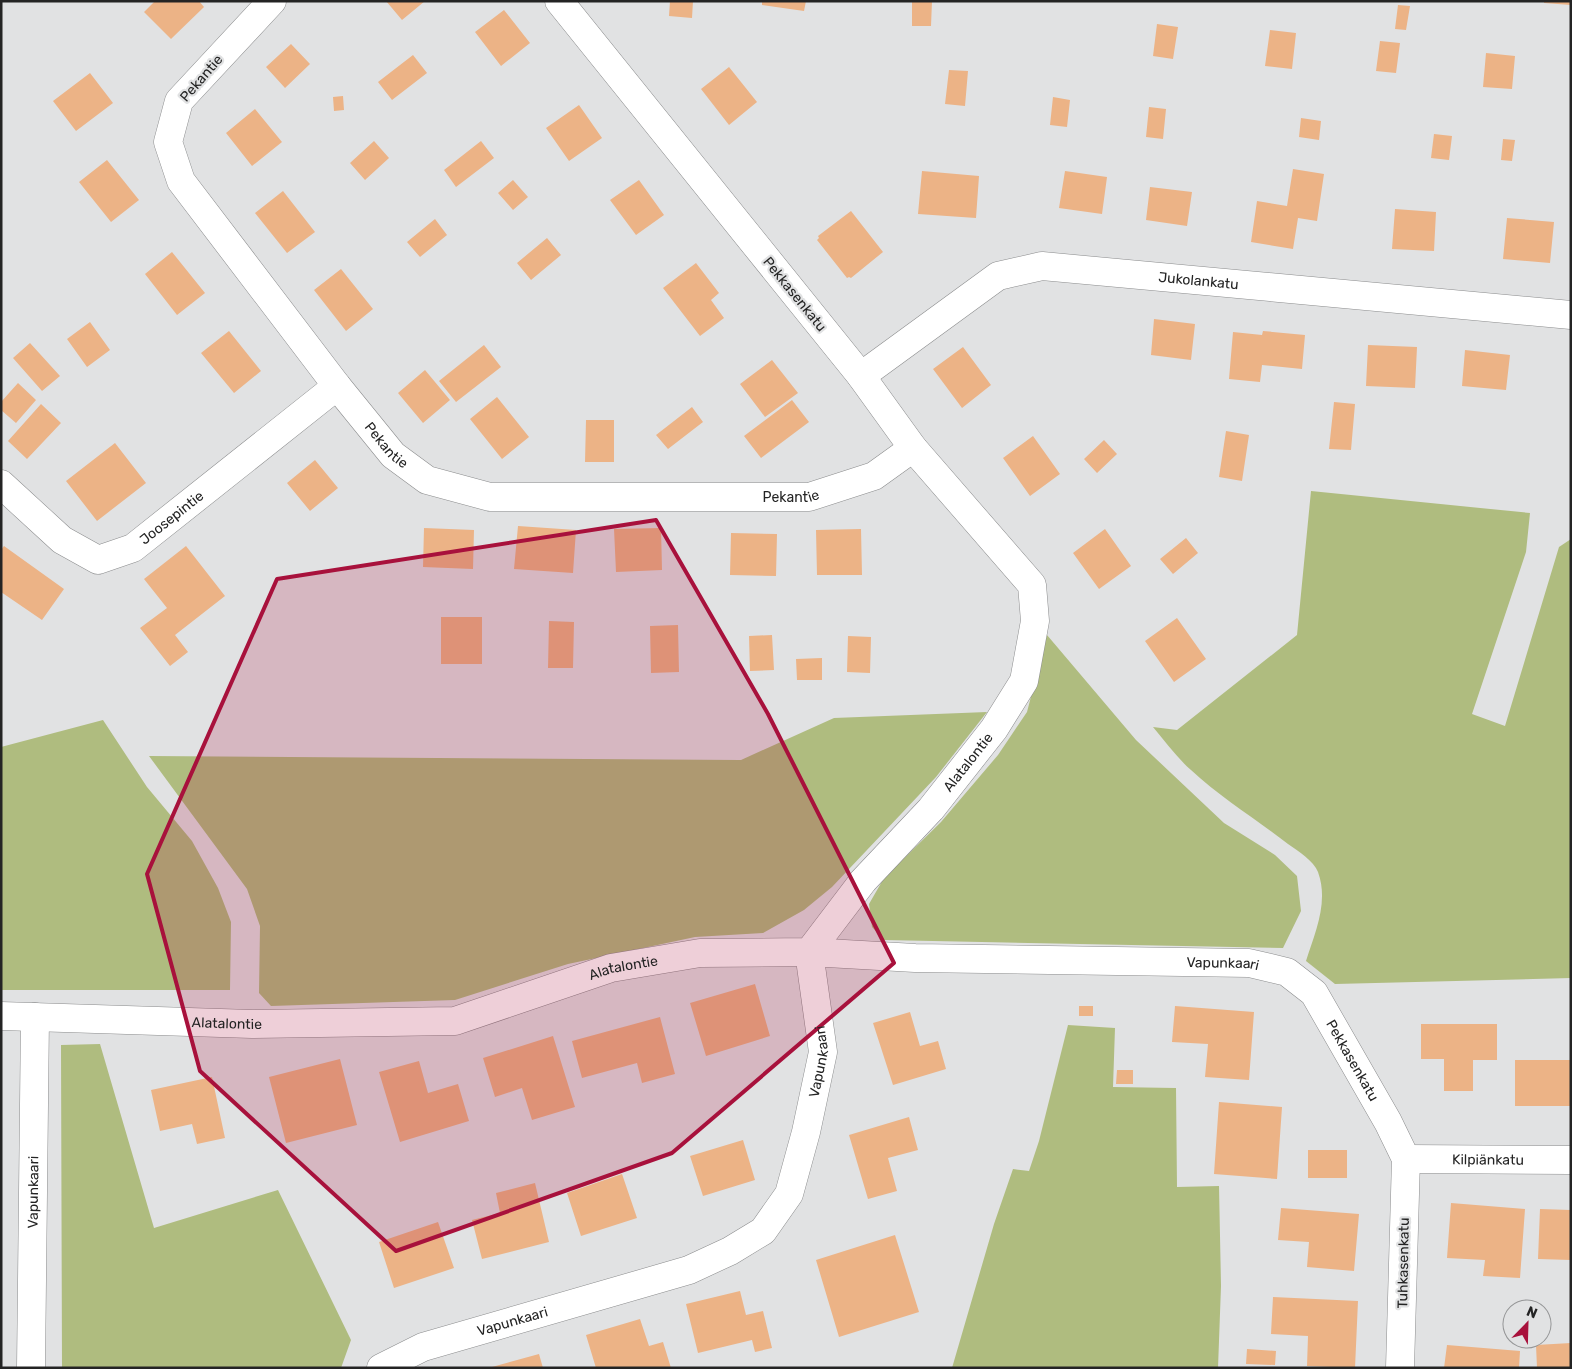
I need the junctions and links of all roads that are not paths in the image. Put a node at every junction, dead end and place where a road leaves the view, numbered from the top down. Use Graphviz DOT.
graph roads {
  1 [pos="272,1"];
  2 [pos="559,1"];
  3 [pos="1571,315"];
  4 [pos="861,376"];
  5 [pos="336,386"];
  6 [pos="913,448"];
  7 [pos="1,484"];
  8 [pos="1032,585"];
  9 [pos="809,952"];
  10 [pos="1287,972"];
  11 [pos="1,1016"];
  12 [pos="35,1017"];
  13 [pos="1406,1159"];
  14 [pos="1571,1160"];
  15 [pos="31,1368"];
  16 [pos="381,1368"];
  17 [pos="1400,1368"];
  1 -- 5 [label="street, Pekantie"];
  2 -- 4 [label="street, Pekkasenkatu"];
  3 -- 4 [label="street, Jukolankatu"];
  4 -- 6 [label="street, Pekkasenkatu"];
  5 -- 6 [label="street, Pekantie"];
  5 -- 7 [label="street, Joosepintie"];
  6 -- 8 [label="street, Pekkasenkatu"];
  8 -- 9 [label="street, Alatalontie"];
  9 -- 10 [label="street, Vapunkaari"];
  9 -- 12 [label="street, Alatalontie"];
  9 -- 16 [label="street, Vapunkaari"];
  10 -- 13 [label="street, Pekkasenkatu"];
  11 -- 12 [label="street, Alatalontie"];
  12 -- 15 [label="street, Vapunkaari"];
  13 -- 14 [label="street, Kilpiänkatu"];
  13 -- 17 [label="street, Tuhkasenkatu"];
}
